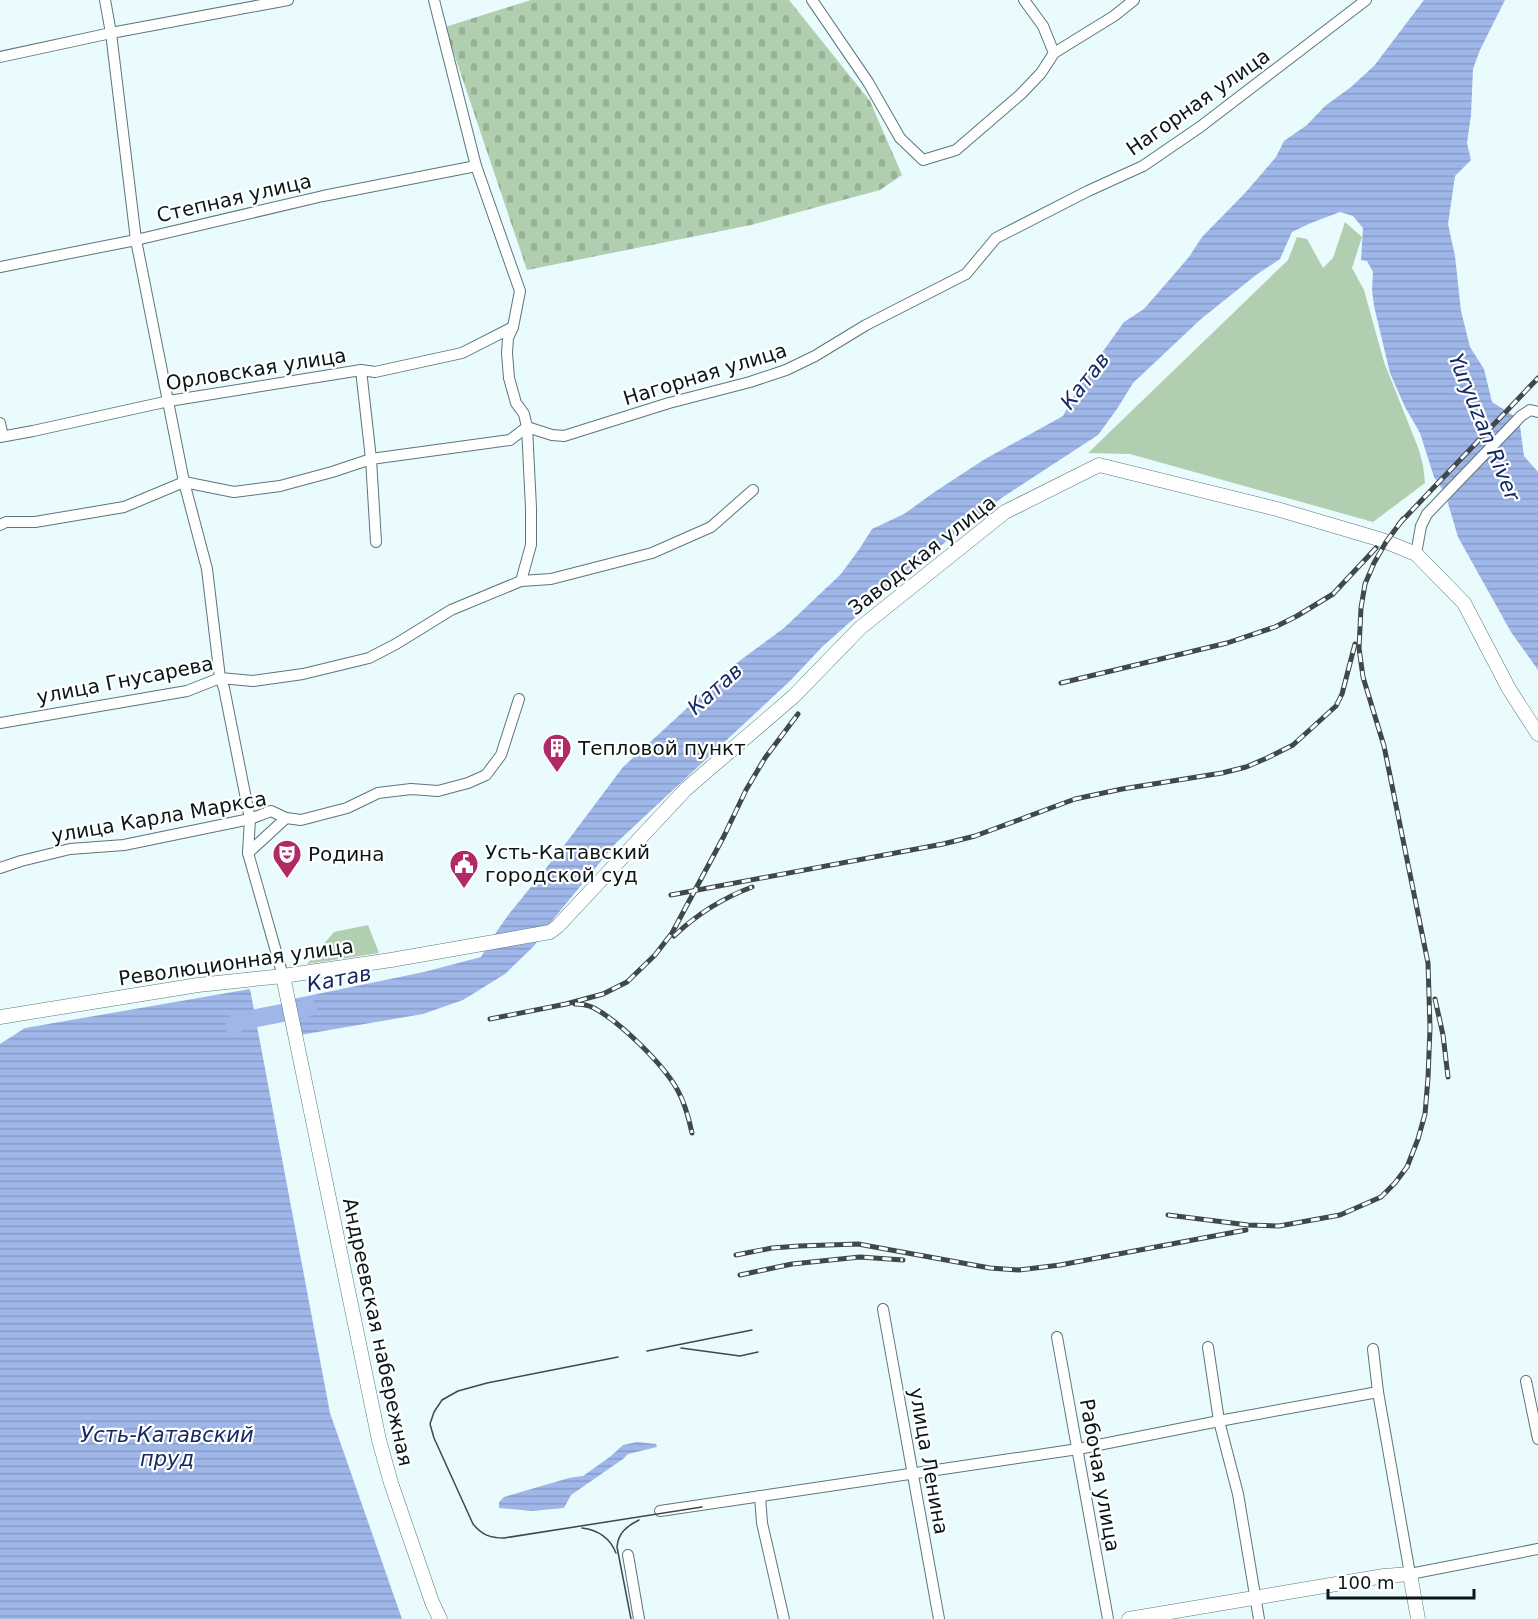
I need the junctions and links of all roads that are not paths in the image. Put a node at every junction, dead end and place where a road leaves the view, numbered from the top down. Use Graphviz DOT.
graph roads {
  1 [pos="105,0"];
  2 [pos="288,0"];
  3 [pos="434,0"];
  4 [pos="812,0"];
  5 [pos="1024,0"];
  6 [pos="1134,0"];
  7 [pos="1366,0"];
  8 [pos="111,33"];
  9 [pos="1054,53"];
  10 [pos="0,57"];
  11 [pos="476,166"];
  12 [pos="136,240"];
  13 [pos="0,267"];
  14 [pos="513,327"];
  15 [pos="361,370"];
  16 [pos="169,401"];
  17 [pos="1538,412"];
  18 [pos="0,423"];
  19 [pos="527,428"];
  20 [pos="1,437"];
  21 [pos="372,459"];
  22 [pos="184,482"];
  23 [pos="753,490"];
  24 [pos="0,525"];
  25 [pos="376,542"];
  26 [pos="1416,554"];
  27 [pos="521,581"];
  28 [pos="220,678"];
  29 [pos="519,699"];
  30 [pos="0,723"];
  31 [pos="1538,734"];
  32 [pos="286,818"];
  33 [pos="250,819"];
  34 [pos="248,853"];
  35 [pos="0,868"];
  36 [pos="550,932"];
  37 [pos="283,976"];
  38 [pos="0,1017"];
  39 [pos="883,1310"];
  40 [pos="1057,1337"];
  41 [pos="1208,1347"];
  42 [pos="1373,1350"];
  43 [pos="1526,1381"];
  44 [pos="1378,1392"];
  45 [pos="1219,1421"];
  46 [pos="1538,1438"];
  47 [pos="1078,1449"];
  48 [pos="913,1473"];
  49 [pos="760,1496"];
  50 [pos="660,1511"];
  51 [pos="1538,1549"];
  52 [pos="628,1555"];
  53 [pos="1410,1574"];
  54 [pos="1255,1597"];
  55 [pos="440,1619"];
  56 [pos="639,1619"];
  57 [pos="784,1619"];
  58 [pos="939,1619"];
  59 [pos="1108,1619"];
  60 [pos="1129,1619"];
  61 [pos="1259,1619"];
  62 [pos="1418,1619"];
  1 -- 8 [label="street"];
  2 -- 8 [label="street"];
  3 -- 11 [label="street"];
  4 -- 9 [label="street"];
  5 -- 9 [label="street"];
  6 -- 9 [label="street"];
  7 -- 19 [label="street, Нагорная улица"];
  8 -- 10 [label="street"];
  8 -- 12 [label="street"];
  11 -- 12 [label="street, Степная улица"];
  11 -- 14 [label="street"];
  12 -- 13 [label="street, Степная улица"];
  12 -- 16 [label="street"];
  14 -- 15 [label="street, Орловская улица"];
  14 -- 19 [label="street"];
  15 -- 16 [label="street, Орловская улица"];
  15 -- 21 [label="street"];
  16 -- 20 [label="street, Орловская улица"];
  16 -- 22 [label="street"];
  17 -- 26 [label="street"];
  18 -- 20 [label="street"];
  19 -- 21 [label="street"];
  19 -- 27 [label="street"];
  21 -- 22 [label="street"];
  21 -- 25 [label="street"];
  22 -- 24 [label="street"];
  22 -- 28 [label="street"];
  23 -- 27 [label="street, улица Гнусарева"];
  26 -- 31 [label="street, Заводская улица"];
  26 -- 36 [label="street, Заводская улица"];
  27 -- 28 [label="street, улица Гнусарева"];
  28 -- 30 [label="street, улица Гнусарева"];
  28 -- 33 [label="street"];
  29 -- 32 [label="street, улица Карла Маркса"];
  32 -- 33 [label="street, улица Карла Маркса"];
  32 -- 34 [label="street"];
  33 -- 34 [label="street"];
  33 -- 35 [label="street, улица Карла Маркса"];
  34 -- 37 [label="street"];
  36 -- 37 [label="street, Революционная улица"];
  37 -- 38 [label="street, Революционная улица"];
  37 -- 55 [label="street, Андреевская набережная"];
  39 -- 48 [label="street, улица Ленина"];
  40 -- 47 [label="street, Рабочая улица"];
  41 -- 45 [label="street"];
  42 -- 44 [label="street"];
  43 -- 46 [label="street"];
  44 -- 45 [label="street"];
  44 -- 53 [label="street"];
  45 -- 47 [label="street"];
  45 -- 54 [label="street"];
  47 -- 48 [label="street"];
  47 -- 59 [label="street, Рабочая улица"];
  48 -- 49 [label="street"];
  48 -- 58 [label="street, улица Ленина"];
  49 -- 50 [label="street"];
  49 -- 57 [label="street"];
  51 -- 53 [label="street"];
  52 -- 56 [label="street"];
  53 -- 54 [label="street"];
  53 -- 62 [label="street"];
  54 -- 60 [label="street"];
  54 -- 61 [label="street"];
}
